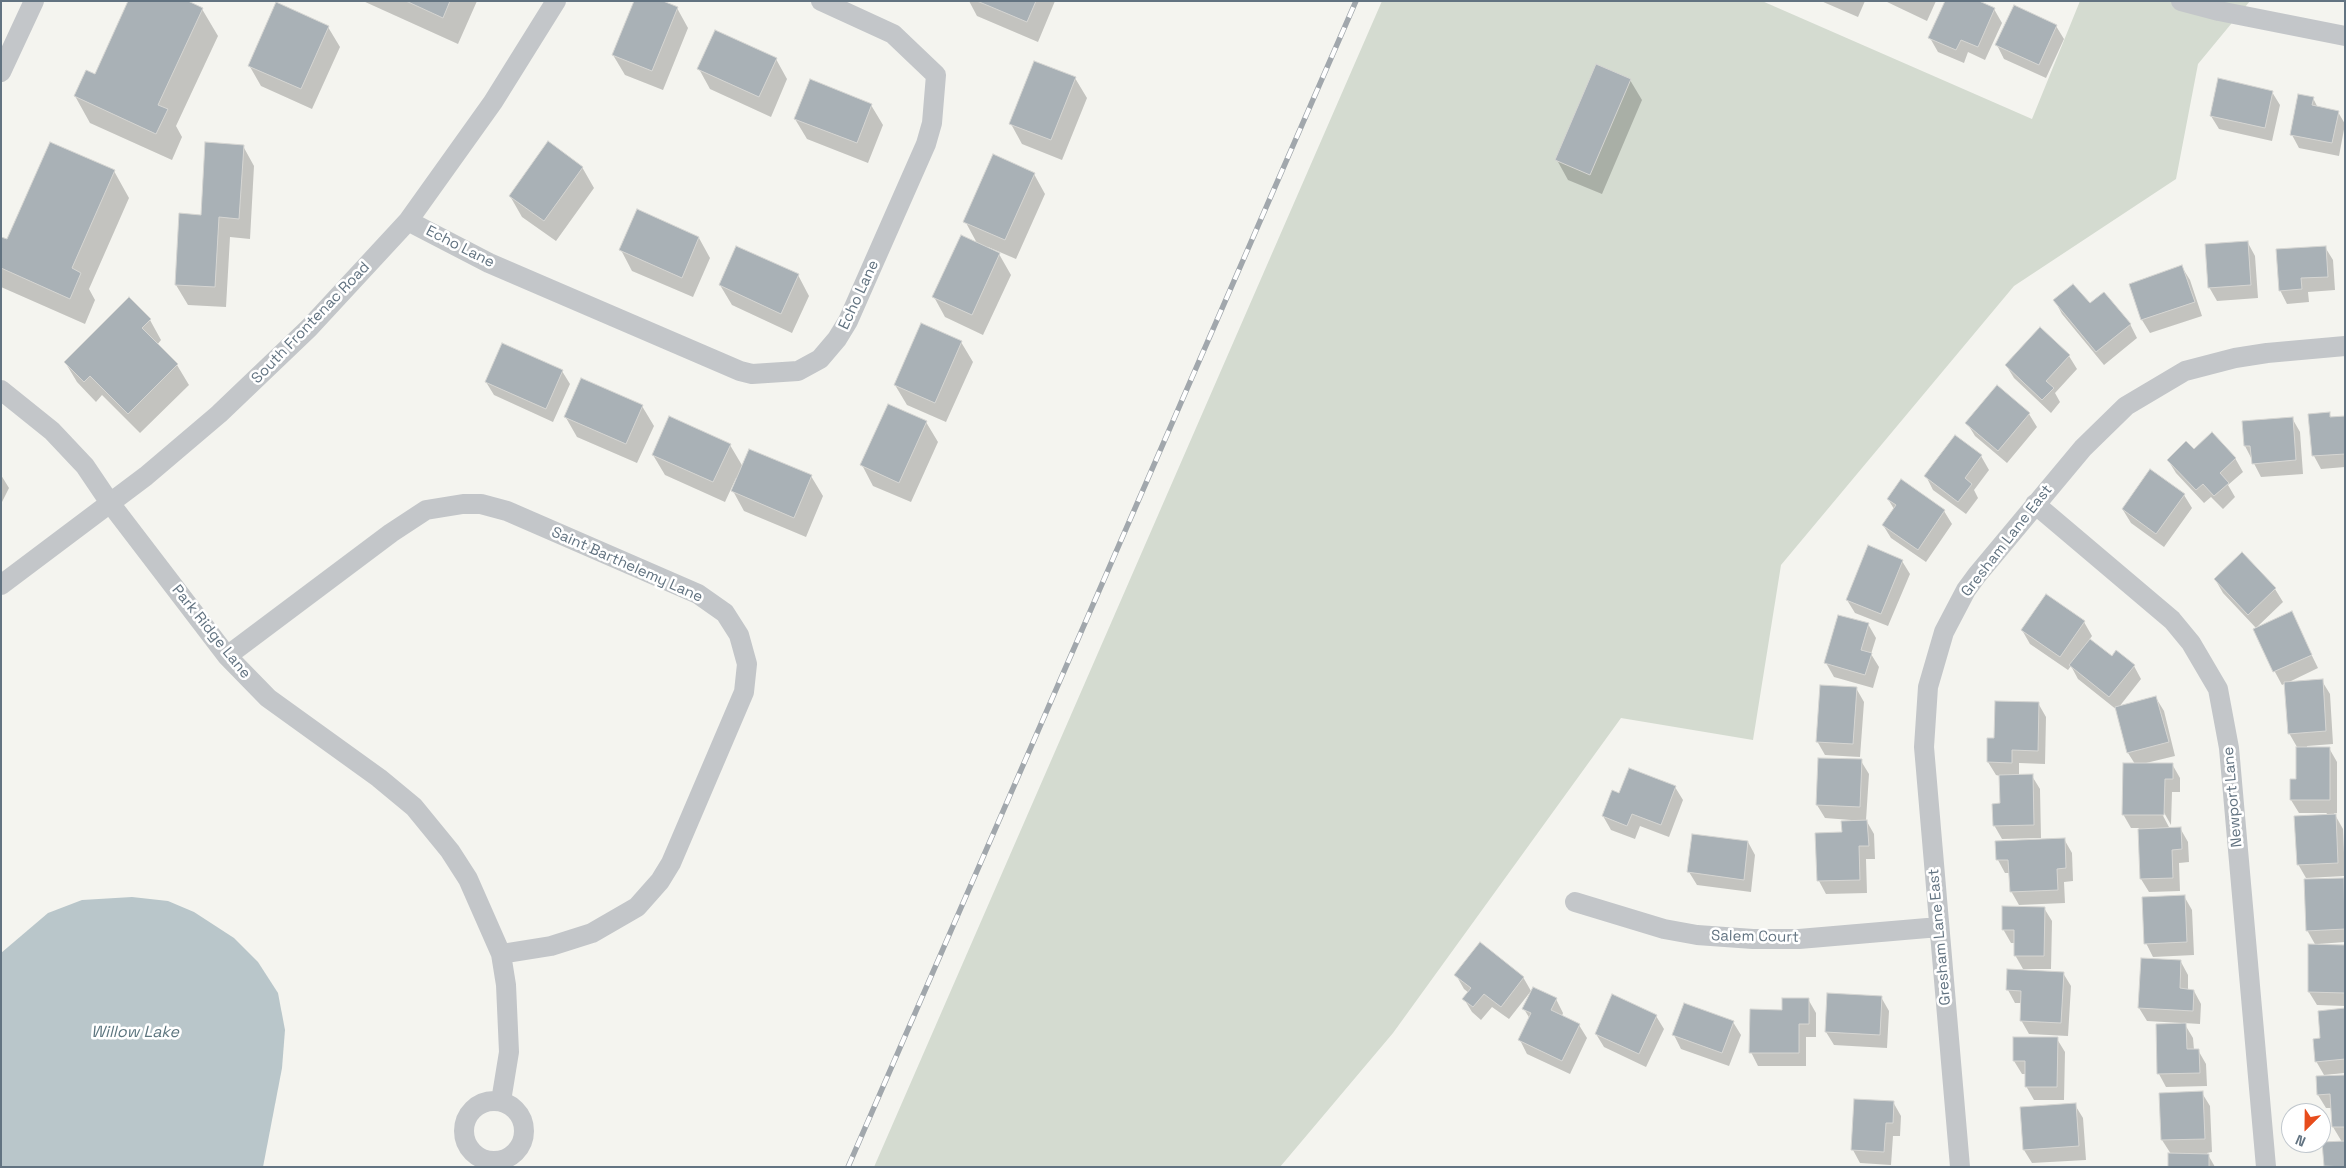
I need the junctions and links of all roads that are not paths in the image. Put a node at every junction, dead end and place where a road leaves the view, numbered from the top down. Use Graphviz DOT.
graph roads {
  1 [pos="34,1"];
  2 [pos="556,1"];
  3 [pos="821,1"];
  4 [pos="2180,1"];
  5 [pos="2345,36"];
  6 [pos="1,72"];
  7 [pos="408,221"];
  8 [pos="2345,346"];
  9 [pos="1,390"];
  10 [pos="110,503"];
  11 [pos="2035,504"];
  12 [pos="1,585"];
  13 [pos="227,656"];
  14 [pos="1575,902"];
  15 [pos="1939,927"];
  16 [pos="501,954"];
  17 [pos="502,1101"];
  18 [pos="1960,1167"];
  19 [pos="2266,1167"];
  1 -- 6 [label="street"];
  2 -- 7 [label="street, South Frontenac Road"];
  3 -- 7 [label="street, Echo Lane"];
  4 -- 5 [label="street"];
  7 -- 10 [label="street, South Frontenac Road"];
  8 -- 11 [label="street, Gresham Lane East"];
  9 -- 10 [label="street, Park Ridge Lane"];
  10 -- 12 [label="street, South Frontenac Road"];
  10 -- 13 [label="street, Park Ridge Lane"];
  11 -- 15 [label="street, Gresham Lane East"];
  11 -- 19 [label="street, Newport Lane"];
  13 -- 16 [label="street, Park Ridge Lane"];
  13 -- 16 [label="street, Saint Barthelemy Lane"];
  14 -- 15 [label="street, Salem Court"];
  15 -- 18 [label="street, Gresham Lane East"];
  16 -- 17 [label="street, Park Ridge Lane"];
}
